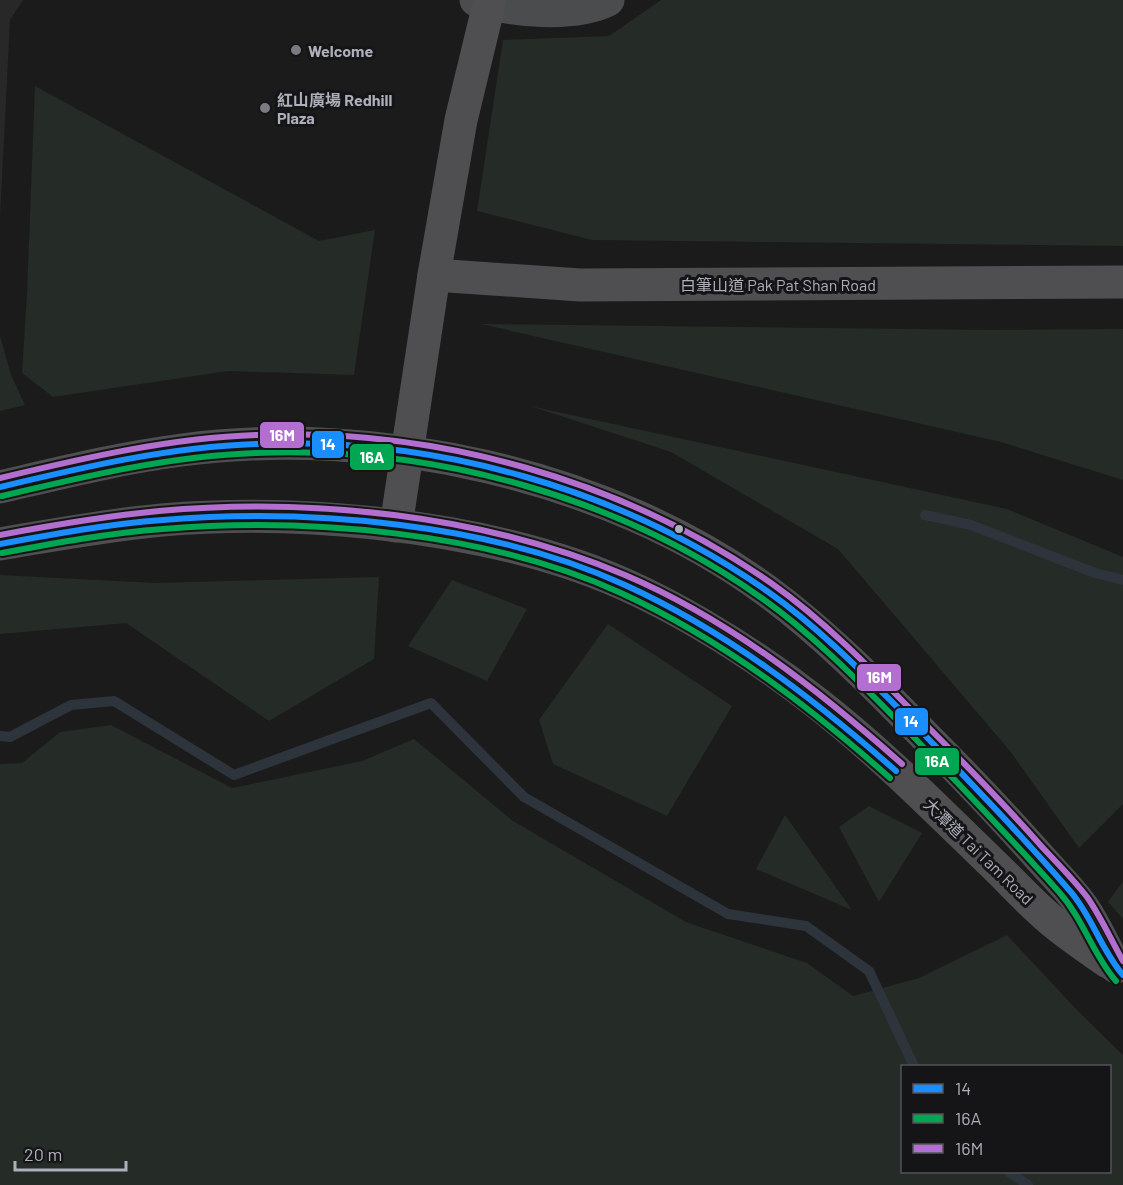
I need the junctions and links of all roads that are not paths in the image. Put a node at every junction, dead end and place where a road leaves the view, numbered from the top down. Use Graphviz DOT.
graph roads {
  1 [pos="608,0"];
  2 [pos="485,1"];
  3 [pos="434,275"];
  4 [pos="1123,282"];
  5 [pos="406,452"];
  6 [pos="0,487"];
  7 [pos="396,526"];
  8 [pos="0,544"];
  9 [pos="1119,971"];
  1 -- 2 [label="street"];
  2 -- 3 [label="main road"];
  3 -- 4 [label="main road, 白筆山道 Pak Pat Shan Road"];
  3 -- 5 [label="main road"];
  5 -- 6 [label="main road, 大潭道 Tai Tam Road"];
  5 -- 7 [label="main road"];
  5 -- 9 [label="main road, 大潭道 Tai Tam Road"];
  7 -- 8 [label="main road, 大潭道 Tai Tam Road"];
  7 -- 9 [label="main road, 大潭道 Tai Tam Road"];
}
